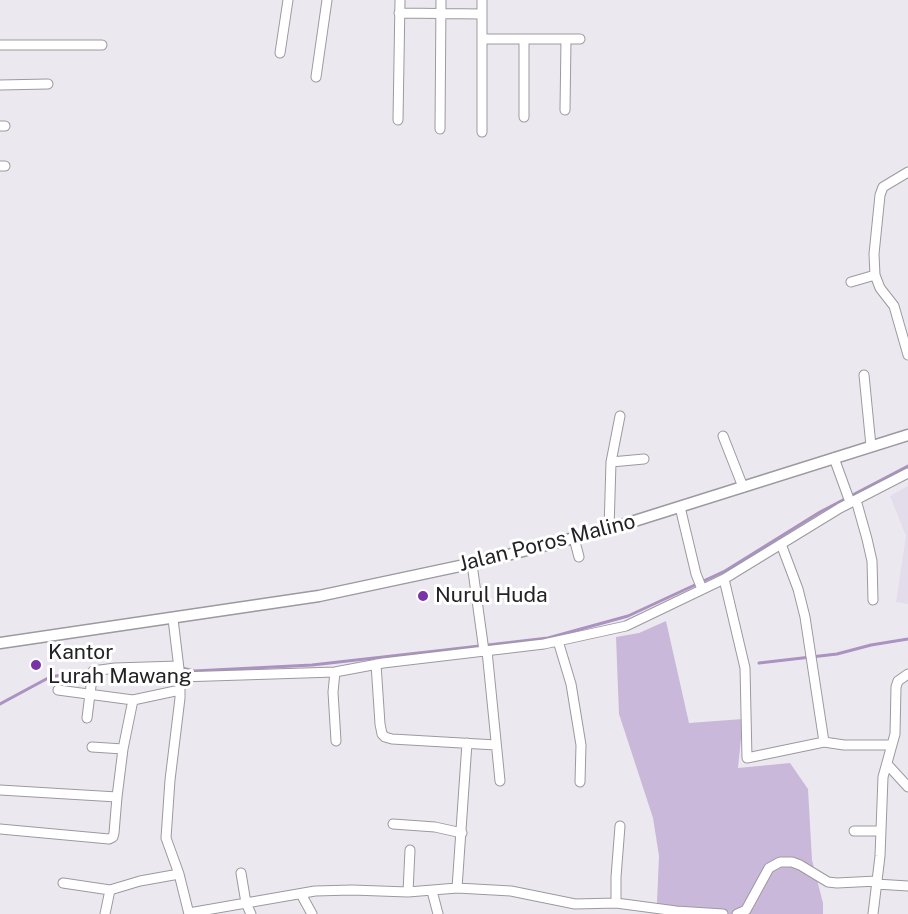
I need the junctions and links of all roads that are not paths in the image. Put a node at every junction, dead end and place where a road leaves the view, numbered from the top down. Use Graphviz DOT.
graph roads {
  1 [pos="288,0"];
  2 [pos="327,0"];
  3 [pos="400,0"];
  4 [pos="441,0"];
  5 [pos="482,0"];
  6 [pos="399,13"];
  7 [pos="441,14"];
  8 [pos="482,14"];
  9 [pos="483,39"];
  10 [pos="524,39"];
  11 [pos="566,39"];
  12 [pos="580,39"];
  13 [pos="0,45"];
  14 [pos="102,45"];
  15 [pos="280,53"];
  16 [pos="316,76"];
  17 [pos="48,84"];
  18 [pos="0,85"];
  19 [pos="564,110"];
  20 [pos="524,117"];
  21 [pos="398,120"];
  22 [pos="440,129"];
  23 [pos="482,132"];
  24 [pos="908,172"];
  25 [pos="875,275"];
  26 [pos="851,282"];
  27 [pos="904,327"];
  28 [pos="907,350"];
  29 [pos="864,375"];
  30 [pos="620,416"];
  31 [pos="908,435"];
  32 [pos="723,436"];
  33 [pos="871,446"];
  34 [pos="834,458"];
  35 [pos="644,459"];
  36 [pos="611,462"];
  37 [pos="908,473"];
  38 [pos="743,487"];
  39 [pos="853,501"];
  40 [pos="680,507"];
  41 [pos="609,529"];
  42 [pos="574,538"];
  43 [pos="781,544"];
  44 [pos="579,557"];
  45 [pos="472,564"];
  46 [pos="724,579"];
  47 [pos="701,587"];
  48 [pos="873,600"];
  49 [pos="173,619"];
  50 [pos="558,641"];
  51 [pos="0,643"];
  52 [pos="486,651"];
  53 [pos="376,664"];
  54 [pos="179,671"];
  55 [pos="335,672"];
  56 [pos="908,674"];
  57 [pos="58,690"];
  58 [pos="180,690"];
  59 [pos="90,694"];
  60 [pos="133,700"];
  61 [pos="87,718"];
  62 [pos="336,741"];
  63 [pos="824,741"];
  64 [pos="467,743"];
  65 [pos="892,744"];
  66 [pos="496,745"];
  67 [pos="92,747"];
  68 [pos="123,749"];
  69 [pos="887,764"];
  70 [pos="500,781"];
  71 [pos="580,782"];
  72 [pos="908,787"];
  73 [pos="0,790"];
  74 [pos="117,797"];
  75 [pos="393,824"];
  76 [pos="620,826"];
  77 [pos="0,829"];
  78 [pos="855,831"];
  79 [pos="881,831"];
  80 [pos="462,833"];
  81 [pos="410,850"];
  82 [pos="240,873"];
  83 [pos="179,874"];
  84 [pos="63,883"];
  85 [pos="877,883"];
  86 [pos="908,886"];
  87 [pos="457,888"];
  88 [pos="110,890"];
  89 [pos="432,891"];
  90 [pos="408,892"];
  91 [pos="301,894"];
  92 [pos="246,903"];
  93 [pos="616,903"];
  94 [pos="105,914"];
  95 [pos="189,914"];
  96 [pos="251,914"];
  97 [pos="312,914"];
  98 [pos="438,914"];
  99 [pos="723,914"];
  100 [pos="737,914"];
  101 [pos="873,914"];
  1 -- 15 [label="street"];
  2 -- 16 [label="street"];
  3 -- 6 [label="street"];
  4 -- 7 [label="street"];
  5 -- 8 [label="street"];
  6 -- 7 [label="street"];
  6 -- 21 [label="street"];
  7 -- 8 [label="street"];
  7 -- 22 [label="street"];
  8 -- 9 [label="street"];
  9 -- 10 [label="street"];
  9 -- 23 [label="street"];
  10 -- 11 [label="street"];
  10 -- 20 [label="street"];
  11 -- 12 [label="street"];
  11 -- 19 [label="street"];
  13 -- 14 [label="street"];
  17 -- 18 [label="street"];
  24 -- 25 [label="street"];
  25 -- 26 [label="street"];
  25 -- 27 [label="street"];
  27 -- 28 [label="street"];
  29 -- 33 [label="street"];
  30 -- 36 [label="street"];
  31 -- 33 [label="main road, Jalan Poros Malino"];
  32 -- 38 [label="street"];
  33 -- 34 [label="main road, Jalan Poros Malino"];
  34 -- 38 [label="main road, Jalan Poros Malino"];
  34 -- 39 [label="street"];
  35 -- 36 [label="street"];
  36 -- 41 [label="street"];
  37 -- 39 [label="street"];
  38 -- 40 [label="main road, Jalan Poros Malino"];
  39 -- 43 [label="street"];
  39 -- 48 [label="street"];
  40 -- 41 [label="main road, Jalan Poros Malino"];
  40 -- 47 [label="street"];
  41 -- 42 [label="main road, Jalan Poros Malino"];
  42 -- 44 [label="street"];
  42 -- 45 [label="main road, Jalan Poros Malino"];
  43 -- 46 [label="street"];
  43 -- 63 [label="street"];
  45 -- 49 [label="main road, Jalan Poros Malino"];
  45 -- 52 [label="street"];
  46 -- 47 [label="street"];
  46 -- 63 [label="street"];
  47 -- 50 [label="street"];
  49 -- 51 [label="main road, Jalan Poros Malino"];
  49 -- 54 [label="street"];
  50 -- 52 [label="street"];
  50 -- 71 [label="street"];
  52 -- 53 [label="street"];
  52 -- 66 [label="street"];
  53 -- 55 [label="street"];
  53 -- 64 [label="street"];
  54 -- 55 [label="street"];
  54 -- 58 [label="street"];
  54 -- 59 [label="street"];
  55 -- 62 [label="street"];
  56 -- 65 [label="street"];
  57 -- 59 [label="street"];
  58 -- 60 [label="street"];
  58 -- 83 [label="street"];
  59 -- 60 [label="street"];
  59 -- 61 [label="street"];
  60 -- 68 [label="street"];
  63 -- 65 [label="street"];
  64 -- 66 [label="street"];
  64 -- 80 [label="street"];
  65 -- 69 [label="street"];
  66 -- 70 [label="street"];
  67 -- 68 [label="street"];
  68 -- 74 [label="street"];
  69 -- 72 [label="street"];
  69 -- 79 [label="street"];
  73 -- 74 [label="street"];
  74 -- 77 [label="street"];
  75 -- 80 [label="street"];
  76 -- 93 [label="street"];
  78 -- 79 [label="street"];
  79 -- 85 [label="street"];
  80 -- 87 [label="street"];
  81 -- 90 [label="street"];
  82 -- 92 [label="street"];
  83 -- 88 [label="street"];
  83 -- 95 [label="street"];
  84 -- 88 [label="street"];
  85 -- 86 [label="street"];
  85 -- 100 [label="street"];
  85 -- 101 [label="street"];
  87 -- 89 [label="street"];
  87 -- 93 [label="street"];
  88 -- 94 [label="street"];
  89 -- 90 [label="street"];
  89 -- 98 [label="street"];
  90 -- 91 [label="street"];
  91 -- 92 [label="street"];
  91 -- 97 [label="street"];
  92 -- 95 [label="street"];
  92 -- 96 [label="street"];
  93 -- 99 [label="street"];
}
